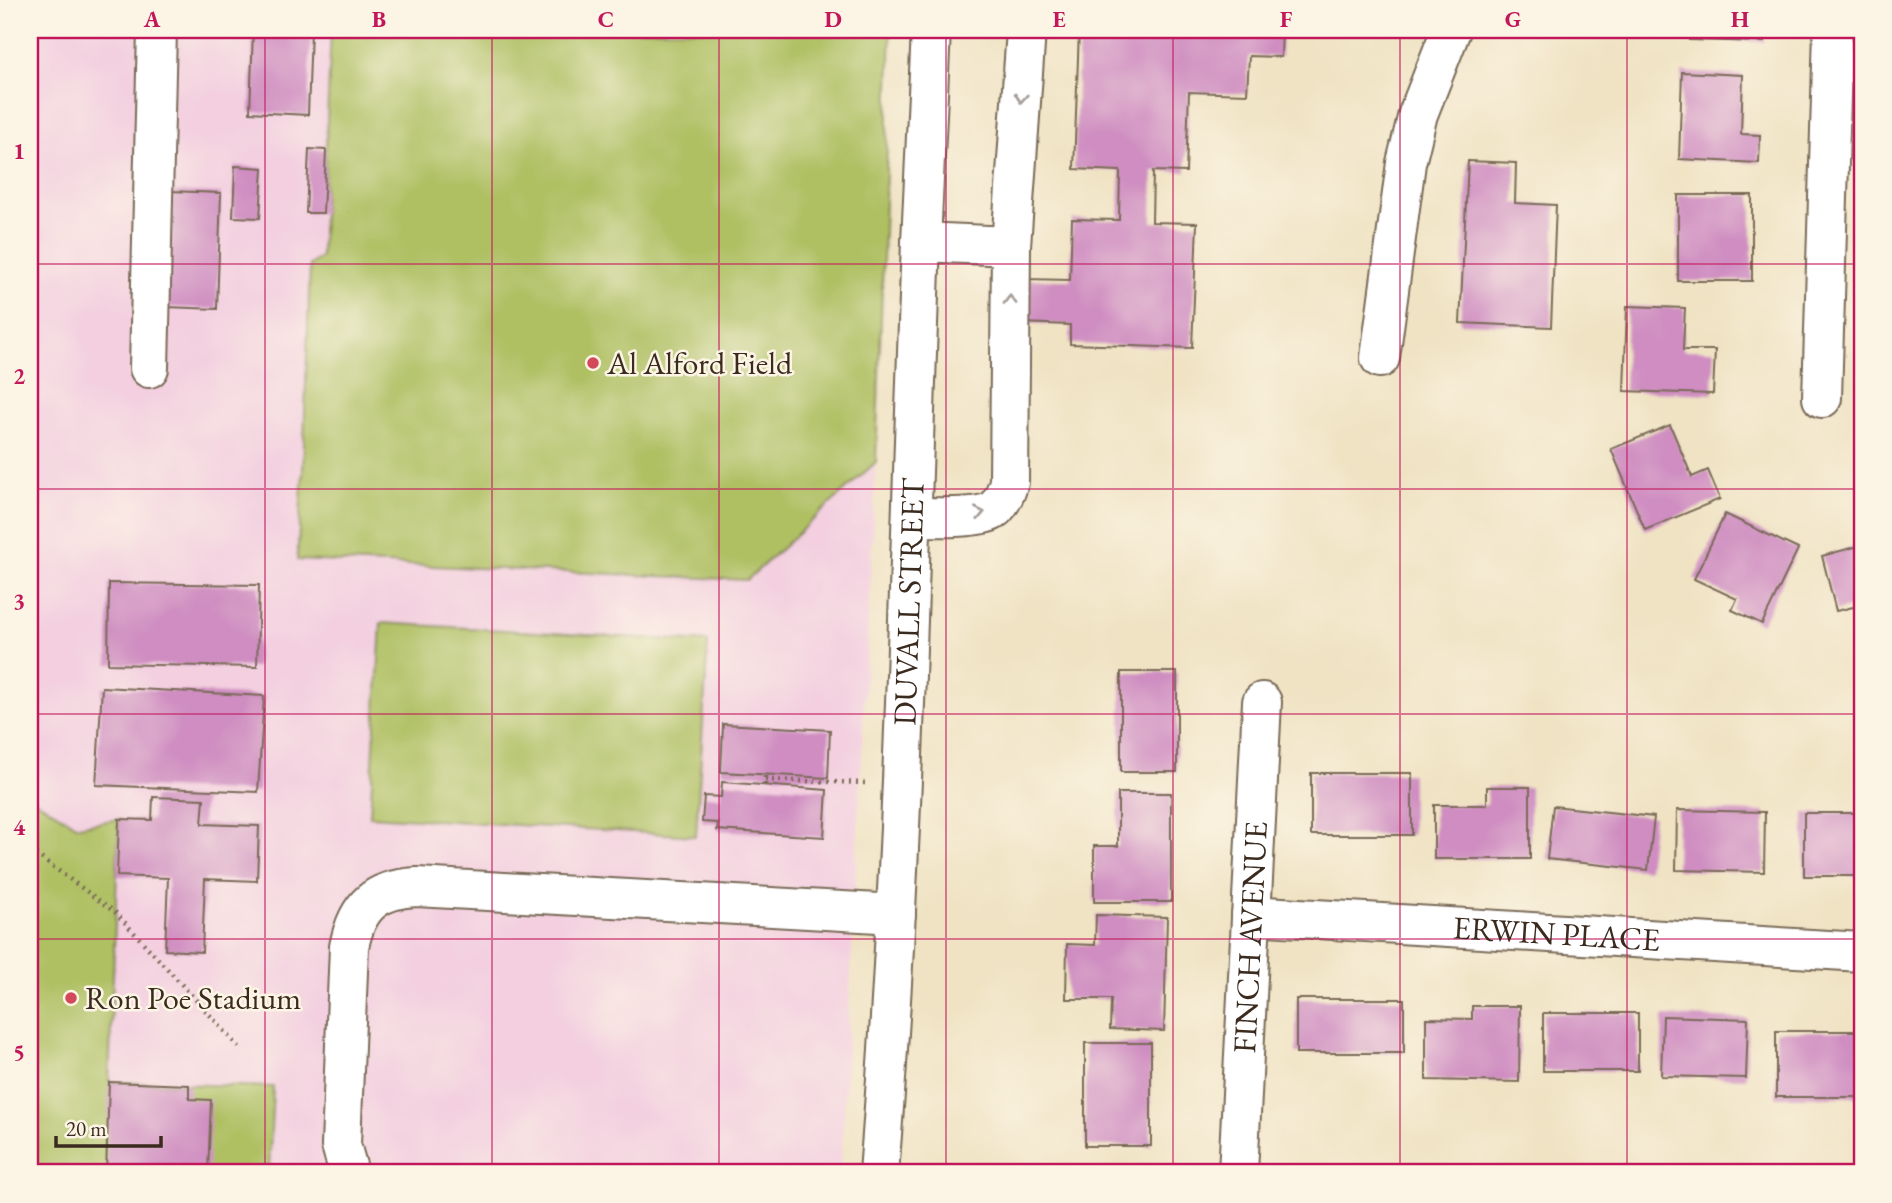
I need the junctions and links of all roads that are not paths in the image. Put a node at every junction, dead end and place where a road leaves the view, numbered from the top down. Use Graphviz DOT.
graph roads {
  1 [pos="157,30"];
  2 [pos="931,30"];
  3 [pos="1026,30"];
  4 [pos="1451,30"];
  5 [pos="1833,30"];
  6 [pos="921,242"];
  7 [pos="1011,246"];
  8 [pos="1380,358"];
  9 [pos="149,368"];
  10 [pos="1822,398"];
  11 [pos="912,517"];
  12 [pos="1262,702"];
  13 [pos="896,914"];
  14 [pos="1251,915"];
  15 [pos="1862,952"];
  16 [pos="349,1173"];
  17 [pos="879,1173"];
  18 [pos="1238,1173"];
  1 -- 9 [label="street"];
  2 -- 6 [label="street, DUVALL STREET"];
  3 -- 7 [label="street, one-way"];
  4 -- 8 [label="street"];
  5 -- 10 [label="street"];
  6 -- 7 [label="street"];
  6 -- 11 [label="street, DUVALL STREET"];
  11 -- 7 [label="street, one-way"];
  11 -- 13 [label="street, DUVALL STREET"];
  12 -- 14 [label="street, FINCH AVENUE"];
  13 -- 16 [label="street"];
  13 -- 17 [label="street, DUVALL STREET"];
  14 -- 15 [label="street, ERWIN PLACE"];
  14 -- 18 [label="street, FINCH AVENUE"];
}
